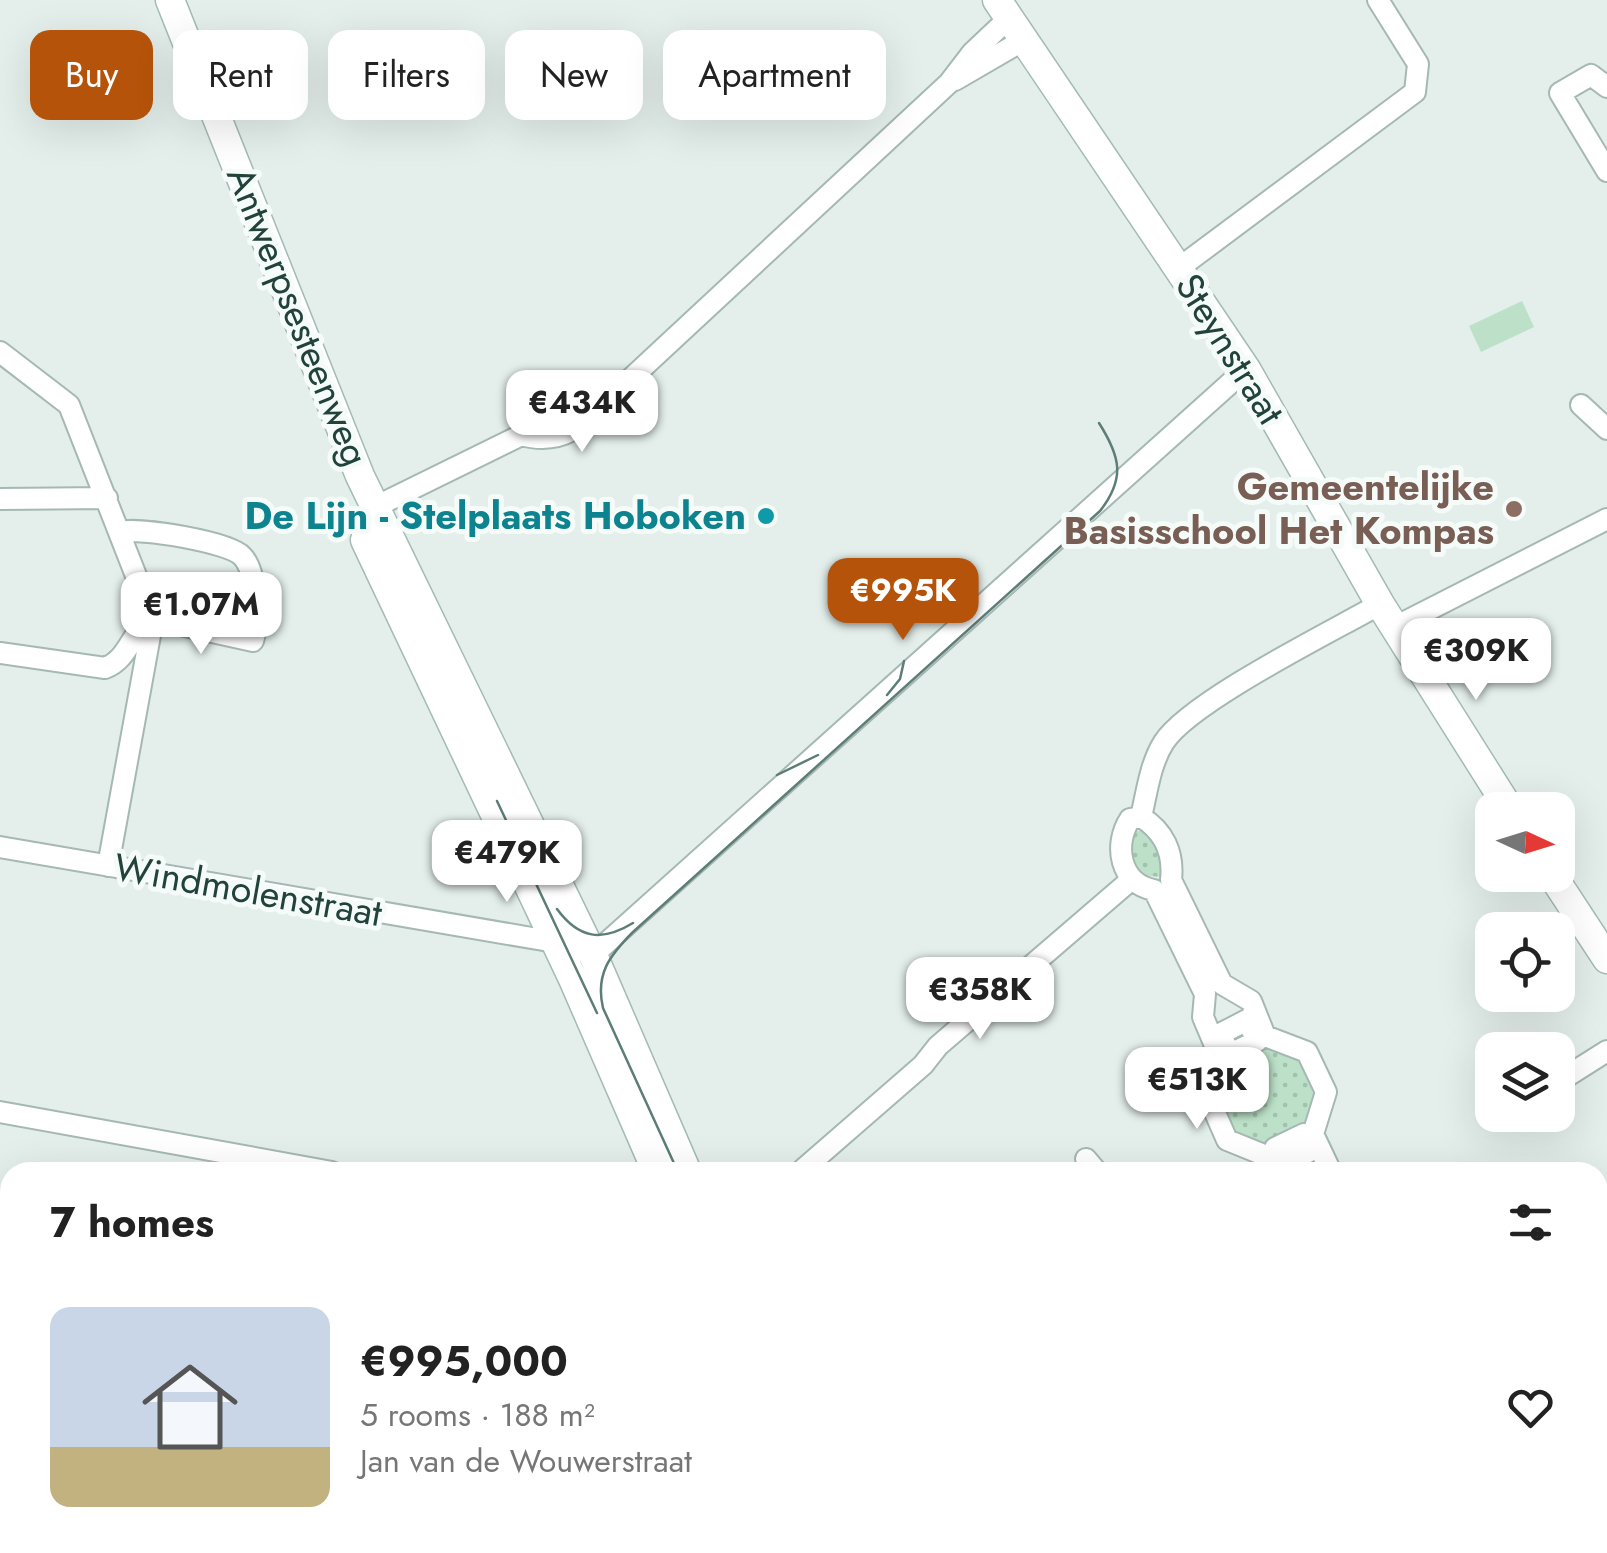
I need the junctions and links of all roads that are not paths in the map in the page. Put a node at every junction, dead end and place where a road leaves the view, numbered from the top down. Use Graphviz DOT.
graph roads {
  1 [pos="170,0"];
  2 [pos="1378,0"];
  3 [pos="1009,20"];
  4 [pos="1607,87"];
  5 [pos="1607,170"];
  6 [pos="1179,268"];
  7 [pos="0,352"];
  8 [pos="1246,368"];
  9 [pos="1581,405"];
  10 [pos="1607,429"];
  11 [pos="107,498"];
  12 [pos="0,499"];
  13 [pos="376,507"];
  14 [pos="1607,519"];
  15 [pos="120,532"];
  16 [pos="366,540"];
  17 [pos="139,582"];
  18 [pos="254,602"];
  19 [pos="1387,616"];
  20 [pos="154,620"];
  21 [pos="0,653"];
  22 [pos="1499,792"];
  23 [pos="1141,816"];
  24 [pos="0,847"];
  25 [pos="108,866"];
  26 [pos="1132,878"];
  27 [pos="1162,885"];
  28 [pos="1563,892"];
  29 [pos="555,942"];
  30 [pos="593,955"];
  31 [pos="1607,959"];
  32 [pos="1214,989"];
  33 [pos="1607,1051"];
  34 [pos="1575,1071"];
  35 [pos="0,1112"];
  36 [pos="277,1162"];
  37 [pos="653,1162"];
  38 [pos="684,1162"];
  39 [pos="811,1162"];
  40 [pos="1274,1162"];
  41 [pos="1327,1162"];
  1 -- 13 [label="street, Antwerpsesteenweg"];
  2 -- 6 [label="street"];
  3 -- 6 [label="street, Steynstraat"];
  3 -- 13 [label="street"];
  4 -- 5 [label="street"];
  6 -- 8 [label="street, Steynstraat"];
  7 -- 11 [label="street"];
  8 -- 19 [label="street, Steynstraat"];
  8 -- 30 [label="street"];
  9 -- 10 [label="street"];
  11 -- 12 [label="street"];
  11 -- 15 [label="street"];
  13 -- 30 [label="street, Antwerpsesteenweg"];
  14 -- 19 [label="street"];
  15 -- 17 [label="street"];
  15 -- 18 [label="street"];
  16 -- 29 [label="street"];
  17 -- 18 [label="street"];
  17 -- 20 [label="street"];
  18 -- 20 [label="street"];
  19 -- 22 [label="street, Steynstraat"];
  19 -- 23 [label="street"];
  20 -- 21 [label="street"];
  20 -- 25 [label="street"];
  23 -- 26 [label="street"];
  23 -- 27 [label="street"];
  24 -- 25 [label="street, Windmolenstraat"];
  25 -- 29 [label="street, Windmolenstraat"];
  26 -- 27 [label="street"];
  26 -- 39 [label="street"];
  27 -- 32 [label="street"];
  28 -- 31 [label="street"];
  29 -- 30 [label="street, Windmolenstraat"];
  29 -- 37 [label="street"];
  30 -- 38 [label="street, Antwerpsesteenweg"];
  32 -- 40 [label="street"];
  32 -- 41 [label="street"];
  33 -- 34 [label="street"];
  35 -- 36 [label="street"];
}
